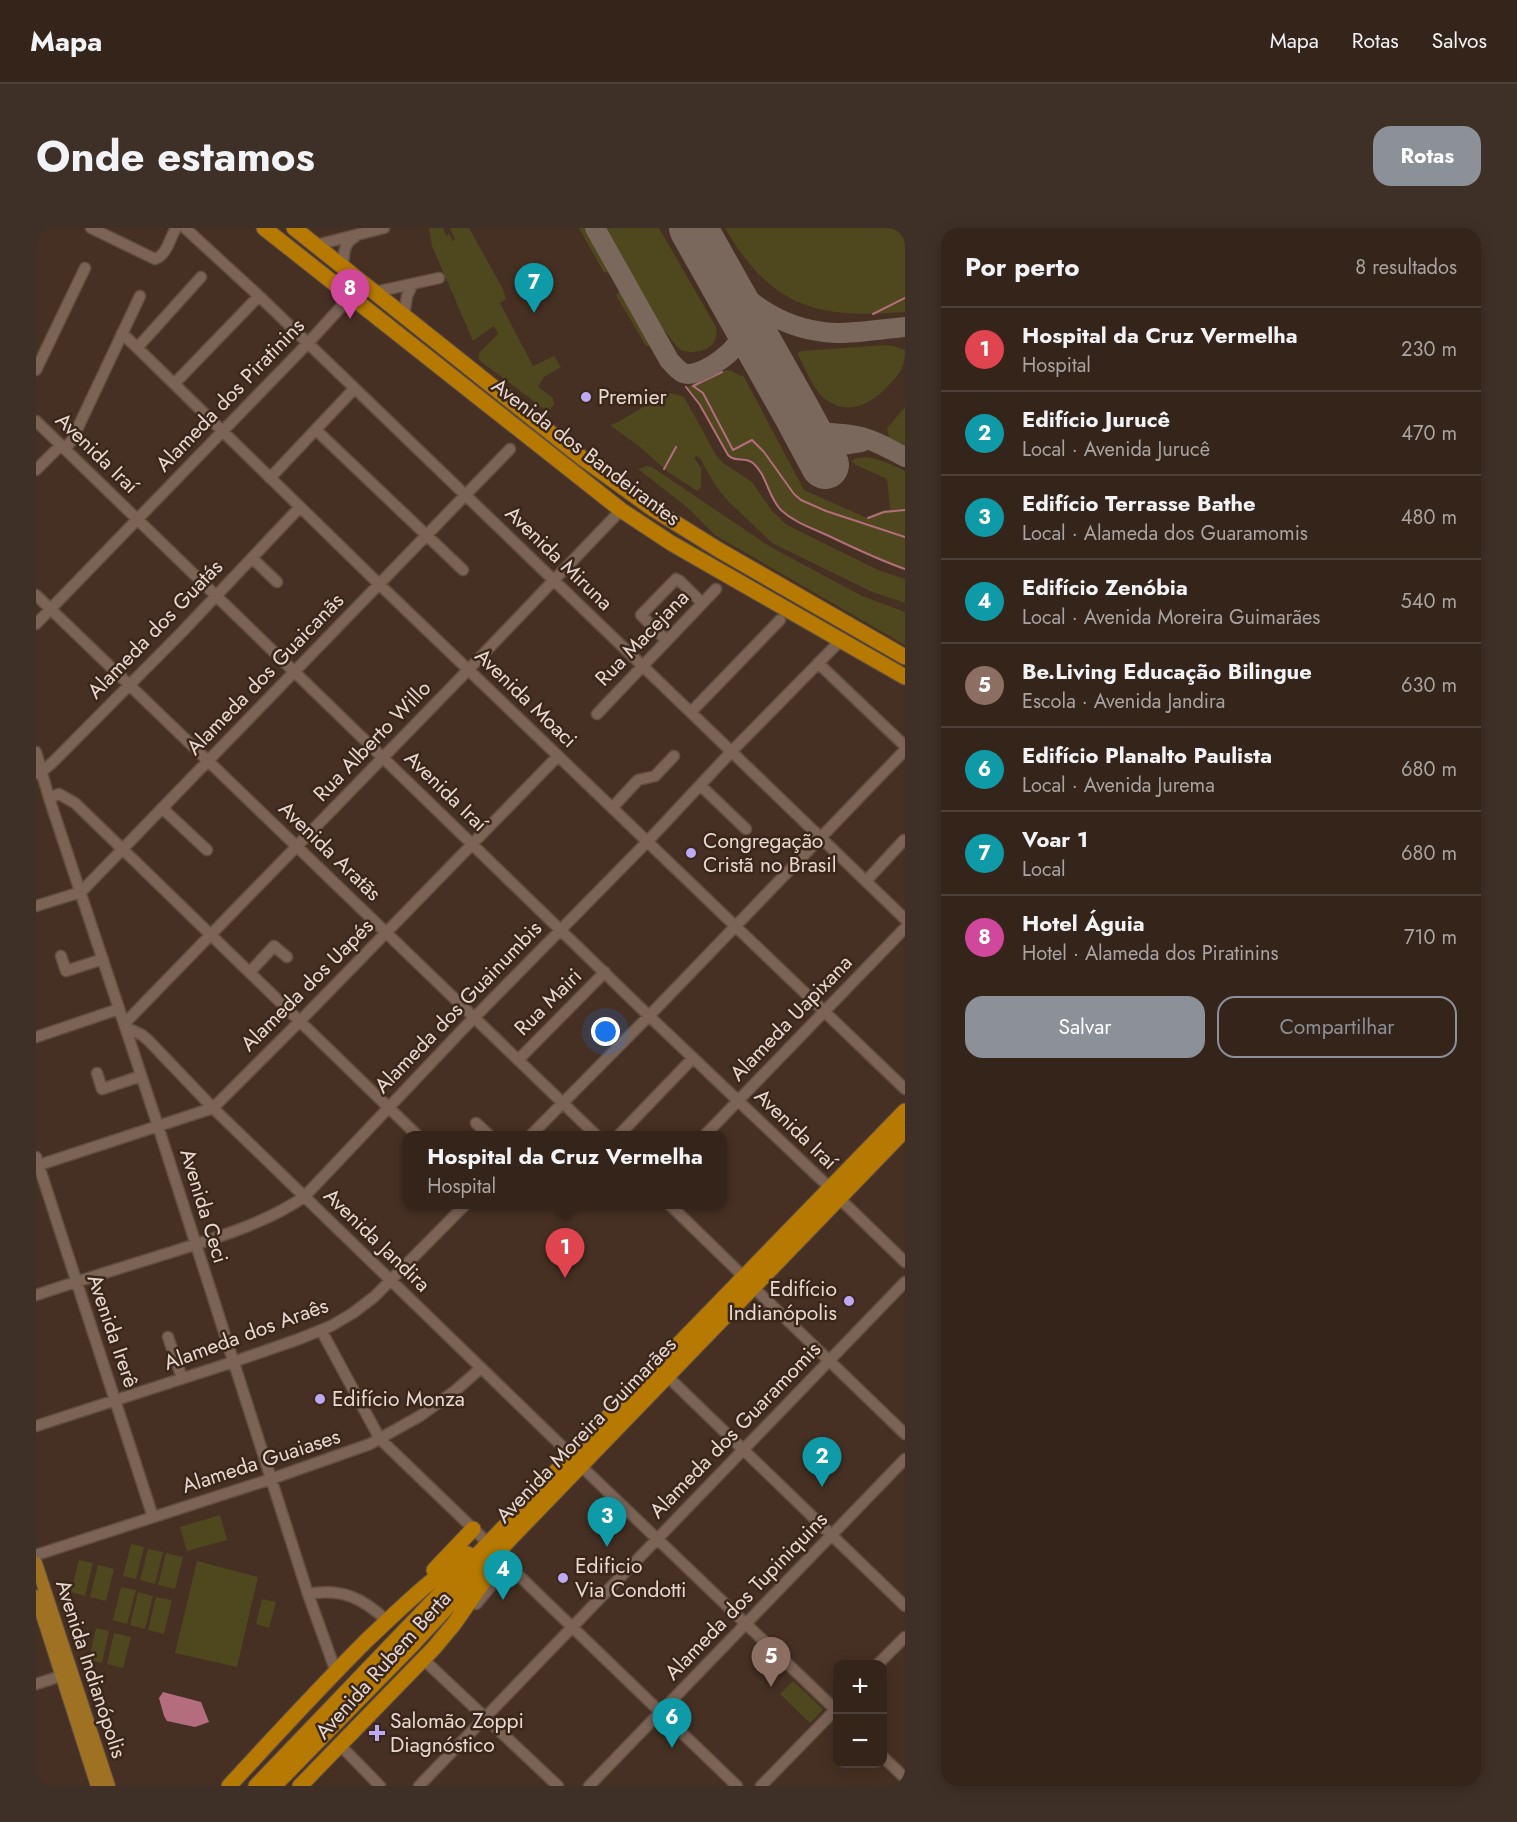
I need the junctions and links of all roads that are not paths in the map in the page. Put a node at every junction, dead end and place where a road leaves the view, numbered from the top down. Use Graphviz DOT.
graph roads {
  1 [pos="91,228"];
  2 [pos="176,228"];
  3 [pos="185,228"];
  4 [pos="264,228"];
  5 [pos="294,228"];
  6 [pos="384,228"];
  7 [pos="358,235"];
  8 [pos="316,246"];
  9 [pos="343,267"];
  10 [pos="85,268"];
  11 [pos="201,277"];
  12 [pos="439,278"];
  13 [pos="412,285"];
  14 [pos="375,292"];
  15 [pos="140,296"];
  16 [pos="259,296"];
  17 [pos="351,296"];
  18 [pos="404,315"];
  19 [pos="122,333"];
  20 [pos="308,344"];
  21 [pos="137,348"];
  22 [pos="36,370"];
  23 [pos="174,384"];
  24 [pos="354,389"];
  25 [pos="36,421"];
  26 [pos="316,430"];
  27 [pos="222,432"];
  28 [pos="63,447"];
  29 [pos="510,449"];
  30 [pos="36,470"];
  31 [pos="270,478"];
  32 [pos="465,496"];
  33 [pos="300,507"];
  34 [pos="621,510"];
  35 [pos="137,519"];
  36 [pos="427,535"];
  37 [pos="252,558"];
  38 [pos="463,570"];
  39 [pos="555,580"];
  40 [pos="277,582"];
  41 [pos="380,585"];
  42 [pos="716,589"];
  43 [pos="36,594"];
  44 [pos="215,596"];
  45 [pos="702,603"];
  46 [pos="52,609"];
  47 [pos="780,620"];
  48 [pos="36,624"];
  49 [pos="666,640"];
  50 [pos="840,641"];
  51 [pos="905,657"];
  52 [pos="818,663"];
  53 [pos="643,665"];
  54 [pos="469,669"];
  55 [pos="295,672"];
  56 [pos="905,677"];
  57 [pos="129,684"];
  58 [pos="691,712"];
  59 [pos="597,714"];
  60 [pos="905,748"];
  61 [pos="732,751"];
  62 [pos="36,752"];
  63 [pos="558,756"];
  64 [pos="674,756"];
  65 [pos="383,758"];
  66 [pos="208,761"];
  67 [pos="39,774"];
  68 [pos="701,786"];
  69 [pos="49,798"];
  70 [pos="162,808"];
  71 [pos="612,808"];
  72 [pos="746,829"];
  73 [pos="820,837"];
  74 [pos="904,840"];
  75 [pos="647,842"];
  76 [pos="472,843"];
  77 [pos="297,846"];
  78 [pos="123,849"];
  79 [pos="207,850"];
  80 [pos="866,881"];
  81 [pos="81,892"];
  82 [pos="36,906"];
  83 [pos="905,919"];
  84 [pos="735,926"];
  85 [pos="905,928"];
  86 [pos="561,929"];
  87 [pos="386,932"];
  88 [pos="212,935"];
  89 [pos="61,956"];
  90 [pos="287,957"];
  91 [pos="103,959"];
  92 [pos="250,972"];
  93 [pos="605,972"];
  94 [pos="119,1010"];
  95 [pos="824,1012"];
  96 [pos="649,1016"];
  97 [pos="474,1017"];
  98 [pos="300,1020"];
  99 [pos="124,1026"];
  100 [pos="36,1037"];
  101 [pos="159,1051"];
  102 [pos="134,1053"];
  103 [pos="693,1058"];
  104 [pos="518,1060"];
  105 [pos="97,1073"];
  106 [pos="141,1076"];
  107 [pos="905,1089"];
  108 [pos="738,1100"];
  109 [pos="562,1102"];
  110 [pos="388,1107"];
  111 [pos="213,1108"];
  112 [pos="905,1111"];
  113 [pos="476,1123"];
  114 [pos="158,1126"];
  115 [pos="905,1130"];
  116 [pos="413,1131"];
  117 [pos="485,1131"];
  118 [pos="536,1131"];
  119 [pos="592,1131"];
  120 [pos="623,1131"];
  121 [pos="709,1131"];
  122 [pos="37,1163"];
  123 [pos="835,1193"];
  124 [pos="304,1197"];
  125 [pos="461,1209"];
  126 [pos="674,1209"];
  127 [pos="195,1244"];
  128 [pos="905,1262"];
  129 [pos="392,1281"];
  130 [pos="76,1282"];
  131 [pos="748,1282"];
  132 [pos="905,1282"];
  133 [pos="36,1295"];
  134 [pos="321,1330"];
  135 [pos="168,1337"];
  136 [pos="830,1361"];
  137 [pos="233,1362"];
  138 [pos="482,1368"];
  139 [pos="667,1376"];
  140 [pos="182,1378"];
  141 [pos="116,1400"];
  142 [pos="36,1426"];
  143 [pos="905,1434"];
  144 [pos="380,1439"];
  145 [pos="743,1449"];
  146 [pos="905,1459"];
  147 [pos="576,1460"];
  148 [pos="271,1479"];
  149 [pos="153,1517"];
  150 [pos="473,1529"];
  151 [pos="831,1535"];
  152 [pos="511,1538"];
  153 [pos="657,1539"];
  154 [pos="487,1544"];
  155 [pos="36,1555"];
  156 [pos="36,1563"];
  157 [pos="426,1587"];
  158 [pos="308,1594"];
  159 [pos="36,1596"];
  160 [pos="905,1606"];
  161 [pos="387,1621"];
  162 [pos="746,1623"];
  163 [pos="454,1624"];
  164 [pos="572,1628"];
  165 [pos="905,1637"];
  166 [pos="423,1659"];
  167 [pos="883,1660"];
  168 [pos="336,1672"];
  169 [pos="61,1676"];
  170 [pos="36,1684"];
  171 [pos="833,1706"];
  172 [pos="661,1712"];
  173 [pos="833,1714"];
  174 [pos="485,1717"];
  175 [pos="340,1745"];
  176 [pos="887,1761"];
  177 [pos="905,1778"];
  178 [pos="97,1786"];
  179 [pos="109,1786"];
  180 [pos="229,1786"];
  181 [pos="256,1786"];
  182 [pos="274,1786"];
  183 [pos="300,1786"];
  184 [pos="380,1786"];
  185 [pos="419,1786"];
  186 [pos="558,1786"];
  187 [pos="590,1786"];
  188 [pos="737,1786"];
  189 [pos="761,1786"];
  1 -- 2 [label="street"];
  3 -- 16 [label="street, Avenida Miruna"];
  4 -- 17 [label="highway, Avenida dos Bandeirantes"];
  5 -- 8 [label="highway, Avenida dos Bandeirantes"];
  6 -- 7 [label="street"];
  7 -- 8 [label="street"];
  7 -- 9 [label="street"];
  8 -- 9 [label="highway, Avenida dos Bandeirantes"];
  9 -- 14 [label="highway, Avenida dos Bandeirantes"];
  10 -- 22 [label="street"];
  11 -- 21 [label="street"];
  12 -- 13 [label="street"];
  13 -- 14 [label="street"];
  13 -- 18 [label="street"];
  14 -- 18 [label="highway, Avenida dos Bandeirantes"];
  15 -- 19 [label="street"];
  16 -- 20 [label="street, Avenida Miruna"];
  16 -- 23 [label="street"];
  17 -- 20 [label="street, Alameda dos Piratinins"];
  17 -- 34 [label="highway, Avenida dos Bandeirantes"];
  18 -- 51 [label="highway, Avenida dos Bandeirantes"];
  19 -- 21 [label="street, Avenida Moaci"];
  19 -- 28 [label="street"];
  20 -- 24 [label="street, Avenida Miruna"];
  20 -- 27 [label="street, Alameda dos Piratinins"];
  21 -- 23 [label="street, Avenida Moaci"];
  23 -- 27 [label="street, Avenida Moaci"];
  24 -- 26 [label="street"];
  24 -- 32 [label="street, Avenida Miruna"];
  25 -- 28 [label="street, Avenida Iraí"];
  26 -- 31 [label="street"];
  26 -- 36 [label="street"];
  27 -- 31 [label="street, Avenida Moaci"];
  27 -- 35 [label="street, Alameda dos Piratinins"];
  28 -- 30 [label="street"];
  28 -- 35 [label="street, Avenida Iraí"];
  29 -- 32 [label="street, Alameda dos Guaicanãs"];
  31 -- 33 [label="street, Avenida Moaci"];
  32 -- 36 [label="street, Alameda dos Guaicanãs"];
  32 -- 39 [label="street, Avenida Miruna"];
  33 -- 37 [label="street, Alameda dos Guatás"];
  33 -- 41 [label="street, Avenida Moaci"];
  34 -- 39 [label="street, Rua Alberto Willo"];
  34 -- 50 [label="highway, Avenida dos Bandeirantes"];
  35 -- 44 [label="street, Avenida Iraí"];
  35 -- 46 [label="street, Alameda dos Piratinins"];
  36 -- 38 [label="street"];
  36 -- 41 [label="street, Alameda dos Guaicanãs"];
  37 -- 40 [label="street"];
  37 -- 44 [label="street, Alameda dos Guatás"];
  39 -- 53 [label="street, Avenida Miruna"];
  39 -- 54 [label="street, Rua Alberto Willo"];
  41 -- 54 [label="street, Avenida Moaci"];
  41 -- 55 [label="street, Alameda dos Guaicanãs"];
  42 -- 45 [label="street, Rua Macejana"];
  43 -- 46 [label="street, Avenida Aratãs"];
  44 -- 55 [label="street, Avenida Iraí"];
  44 -- 57 [label="street, Alameda dos Guatás"];
  45 -- 49 [label="street, Rua Macejana"];
  45 -- 49 [label="street"];
  46 -- 48 [label="street, Alameda dos Piratinins"];
  46 -- 57 [label="street, Avenida Aratãs"];
  47 -- 58 [label="street"];
  49 -- 53 [label="street, Rua Macejana"];
  50 -- 52 [label="street, Alameda dos Guainumbis"];
  50 -- 56 [label="highway, Avenida dos Bandeirantes"];
  52 -- 60 [label="street"];
  52 -- 61 [label="street, Alameda dos Guainumbis"];
  53 -- 58 [label="street, Avenida Miruna"];
  53 -- 59 [label="street, Rua Macejana"];
  54 -- 63 [label="street, Avenida Moaci"];
  54 -- 65 [label="street, Rua Alberto Willo"];
  55 -- 65 [label="street, Avenida Iraí"];
  55 -- 66 [label="street, Alameda dos Guaicanãs"];
  57 -- 66 [label="street, Avenida Aratãs"];
  57 -- 67 [label="street, Alameda dos Guatás"];
  58 -- 61 [label="street, Avenida Miruna"];
  60 -- 73 [label="street"];
  61 -- 68 [label="street, Alameda dos Guainumbis"];
  61 -- 73 [label="street, Avenida Miruna"];
  62 -- 67 [label="street, Avenida Ceci"];
  63 -- 71 [label="street, Avenida Moaci"];
  63 -- 76 [label="street, Alameda dos Uapés"];
  64 -- 71 [label="street"];
  65 -- 76 [label="street, Avenida Iraí"];
  65 -- 77 [label="street, Rua Alberto Willo"];
  66 -- 70 [label="street, Alameda dos Guaicanãs"];
  66 -- 77 [label="street, Avenida Aratãs"];
  67 -- 69 [label="street, Avenida Ceci"];
  68 -- 72 [label="street"];
  68 -- 75 [label="street, Alameda dos Guainumbis"];
  69 -- 78 [label="street"];
  69 -- 81 [label="street, Avenida Ceci"];
  70 -- 78 [label="street, Alameda dos Guaicanãs"];
  70 -- 79 [label="street"];
  71 -- 75 [label="street, Avenida Moaci"];
  73 -- 80 [label="street, Avenida Miruna"];
  73 -- 84 [label="street"];
  74 -- 80 [label="street"];
  75 -- 84 [label="street, Avenida Moaci"];
  75 -- 86 [label="street, Alameda dos Guainumbis"];
  76 -- 86 [label="street, Avenida Iraí"];
  76 -- 87 [label="street, Alameda dos Uapés"];
  77 -- 87 [label="street, Avenida Aratãs"];
  77 -- 88 [label="street, Rua Alberto Willo"];
  78 -- 81 [label="street, Alameda dos Guaicanãs"];
  78 -- 88 [label="street"];
  80 -- 83 [label="street, Avenida Miruna"];
  81 -- 82 [label="street, Alameda dos Guaicanãs"];
  81 -- 91 [label="street, Avenida Ceci"];
  84 -- 95 [label="street, Avenida Moaci"];
  84 -- 96 [label="street"];
  85 -- 95 [label="street, Alameda Uapixana"];
  86 -- 93 [label="street, Avenida Iraí"];
  86 -- 97 [label="street, Alameda dos Guainumbis"];
  87 -- 97 [label="street, Avenida Aratãs"];
  87 -- 98 [label="street, Alameda dos Uapés"];
  88 -- 92 [label="street"];
  88 -- 99 [label="street, Rua Alberto Willo"];
  89 -- 91 [label="street"];
  90 -- 92 [label="street"];
  91 -- 94 [label="street, Avenida Ceci"];
  92 -- 98 [label="street"];
  93 -- 96 [label="street, Avenida Iraí"];
  93 -- 104 [label="street, Rua Mairi"];
  94 -- 99 [label="street, Avenida Ceci"];
  94 -- 100 [label="street"];
  95 -- 107 [label="street, Avenida Moaci"];
  95 -- 108 [label="street, Alameda Uapixana"];
  96 -- 103 [label="street, Avenida Iraí"];
  96 -- 109 [label="street"];
  97 -- 104 [label="street, Avenida Aratãs"];
  97 -- 110 [label="street, Alameda dos Guainumbis"];
  98 -- 110 [label="street"];
  98 -- 111 [label="street, Alameda dos Uapés"];
  99 -- 101 [label="street, Avenida Jandira"];
  99 -- 102 [label="street, Avenida Ceci"];
  101 -- 102 [label="street"];
  101 -- 111 [label="street, Avenida Jandira"];
  102 -- 106 [label="street, Avenida Ceci"];
  103 -- 108 [label="street, Avenida Iraí"];
  103 -- 120 [label="street"];
  104 -- 109 [label="street, Avenida Aratãs"];
  105 -- 106 [label="street"];
  106 -- 114 [label="street, Avenida Ceci"];
  108 -- 121 [label="street, Alameda Uapixana"];
  108 -- 123 [label="street, Avenida Iraí"];
  109 -- 118 [label="street"];
  109 -- 119 [label="street, Avenida Aratãs"];
  110 -- 116 [label="street"];
  110 -- 124 [label="street, Alameda dos Guainumbis"];
  111 -- 114 [label="street, Alameda dos Uapés"];
  111 -- 124 [label="street, Avenida Jandira"];
  112 -- 123 [label="highway, Avenida Moreira Guimarães"];
  113 -- 117 [label="street"];
  114 -- 122 [label="street, Alameda dos Uapés"];
  114 -- 127 [label="street, Avenida Ceci"];
  115 -- 123 [label="highway, Avenida Moreira Guimarães"];
  122 -- 130 [label="street, Avenida Irerê"];
  123 -- 128 [label="street, Avenida Iraí"];
  123 -- 131 [label="highway, Avenida Moreira Guimarães"];
  124 -- 127 [label="street, Alameda dos Guainumbis"];
  124 -- 129 [label="street, Avenida Jandira"];
  125 -- 129 [label="street, Alameda dos Araês"];
  126 -- 131 [label="street"];
  127 -- 130 [label="street, Alameda dos Guainumbis"];
  127 -- 137 [label="street, Avenida Ceci"];
  129 -- 134 [label="street, Alameda dos Araês"];
  129 -- 138 [label="street, Avenida Jandira"];
  130 -- 133 [label="street, Alameda dos Guainumbis"];
  130 -- 141 [label="street, Avenida Irerê"];
  131 -- 136 [label="street"];
  131 -- 139 [label="highway, Avenida Moreira Guimarães"];
  131 -- 147 [label="highway, Avenida Moreira Guimarães"];
  132 -- 136 [label="street, Alameda dos Guaramomis"];
  134 -- 137 [label="street, Alameda dos Araês"];
  134 -- 144 [label="street"];
  135 -- 140 [label="street"];
  136 -- 143 [label="street"];
  136 -- 145 [label="street, Alameda dos Guaramomis"];
  137 -- 140 [label="street, Alameda dos Araês"];
  137 -- 148 [label="street, Avenida Ceci"];
  138 -- 144 [label="street, Alameda Guaiases"];
  138 -- 147 [label="street, Avenida Jandira"];
  139 -- 145 [label="street"];
  139 -- 147 [label="highway, Avenida Moreira Guimarães"];
  140 -- 141 [label="street, Alameda dos Araês"];
  141 -- 142 [label="street, Alameda dos Araês"];
  141 -- 149 [label="street, Avenida Irerê"];
  144 -- 148 [label="street, Alameda Guaiases"];
  144 -- 150 [label="street"];
  145 -- 151 [label="street"];
  145 -- 153 [label="street, Alameda dos Guaramomis"];
  146 -- 151 [label="street, Alameda dos Tupiniquins"];
  147 -- 152 [label="highway, Avenida Moreira Guimarães"];
  147 -- 153 [label="street, Avenida Jandira"];
  147 -- 154 [label="highway, Avenida Moreira Guimarães"];
  148 -- 149 [label="street, Alameda Guaiases"];
  148 -- 158 [label="street, Avenida Ceci"];
  149 -- 155 [label="street, Alameda Guaiases"];
  150 -- 154 [label="street"];
  150 -- 157 [label="highway"];
  151 -- 160 [label="street"];
  151 -- 162 [label="street, Alameda dos Tupiniquins"];
  152 -- 163 [label="highway, Avenida Rubem Berta"];
  152 -- 182 [label="highway, Avenida Moreira Guimarães"];
  153 -- 162 [label="street, Avenida Jandira"];
  153 -- 164 [label="street, Alameda dos Guaramomis"];
  154 -- 157 [label="highway, Avenida Moreira Guimarães"];
  154 -- 181 [label="highway, Avenida Moreira Guimarães"];
  156 -- 179 [label="main road, Avenida Indianópolis"];
  157 -- 161 [label="highway, Avenida Moreira Guimarães"];
  158 -- 161 [label="street"];
  158 -- 168 [label="street, Avenida Ceci"];
  159 -- 169 [label="main road, Avenida Indianópolis"];
  161 -- 168 [label="highway, Avenida Moreira Guimarães"];
  162 -- 171 [label="street, Avenida Jandira"];
  162 -- 172 [label="street, Alameda dos Tupiniquins"];
  163 -- 164 [label="street"];
  163 -- 166 [label="highway, Avenida Rubem Berta"];
  164 -- 172 [label="street"];
  164 -- 174 [label="street, Alameda dos Guaramomis"];
  165 -- 167 [label="street"];
  166 -- 174 [label="street"];
  166 -- 175 [label="highway, Avenida Rubem Berta"];
  168 -- 180 [label="highway, Avenida Moreira Guimarães"];
  169 -- 170 [label="street"];
  169 -- 178 [label="main road, Avenida Indianópolis"];
  172 -- 187 [label="street, Alameda dos Tupiniquins"];
  172 -- 188 [label="street"];
  173 -- 189 [label="street"];
  174 -- 185 [label="street, Alameda dos Guaramomis"];
  174 -- 186 [label="street"];
  175 -- 183 [label="highway, Avenida Rubem Berta"];
  175 -- 184 [label="street"];
  176 -- 177 [label="street"];
}
